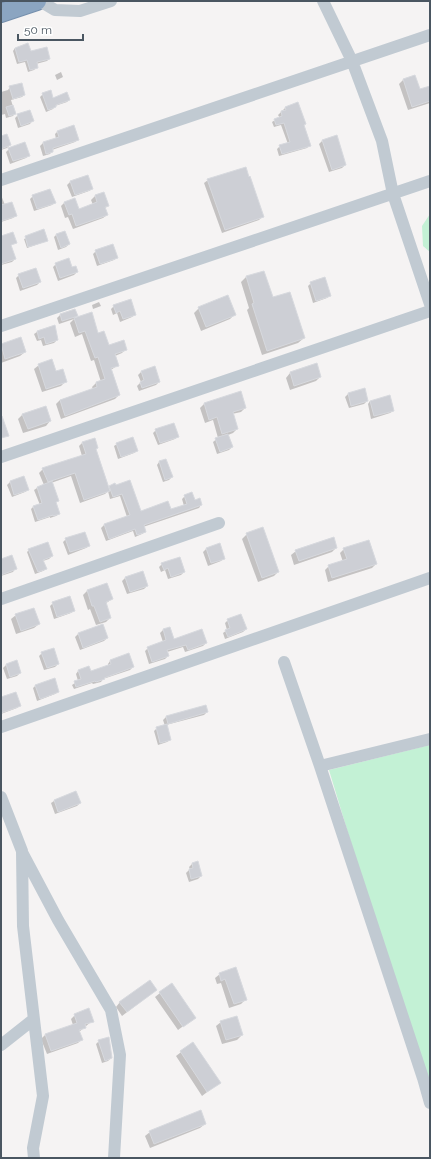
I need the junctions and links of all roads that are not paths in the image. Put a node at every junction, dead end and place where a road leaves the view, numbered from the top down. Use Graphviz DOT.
graph roads {
  1 [pos="39,1"];
  2 [pos="111,1"];
  3 [pos="323,1"];
  4 [pos="1,13"];
  5 [pos="430,35"];
  6 [pos="352,61"];
  7 [pos="1,180"];
  8 [pos="430,181"];
  9 [pos="393,194"];
  10 [pos="430,304"];
  11 [pos="430,311"];
  12 [pos="1,326"];
  13 [pos="1,457"];
  14 [pos="219,523"];
  15 [pos="430,578"];
  16 [pos="1,599"];
  17 [pos="284,662"];
  18 [pos="1,727"];
  19 [pos="430,739"];
  20 [pos="320,766"];
  21 [pos="1,797"];
  22 [pos="22,852"];
  23 [pos="34,1019"];
  24 [pos="1,1045"];
  25 [pos="430,1103"];
  26 [pos="34,1158"];
  27 [pos="114,1158"];
  1 -- 2 [label="street"];
  1 -- 4 [label="highway"];
  3 -- 6 [label="street"];
  5 -- 6 [label="street"];
  6 -- 7 [label="street"];
  6 -- 9 [label="street"];
  8 -- 9 [label="street"];
  9 -- 10 [label="street"];
  9 -- 12 [label="street"];
  11 -- 13 [label="street"];
  14 -- 16 [label="street"];
  15 -- 18 [label="street"];
  17 -- 20 [label="street"];
  19 -- 20 [label="street"];
  20 -- 25 [label="street"];
  21 -- 22 [label="street"];
  22 -- 23 [label="street"];
  22 -- 27 [label="street"];
  23 -- 24 [label="street"];
  23 -- 26 [label="street"];
}
